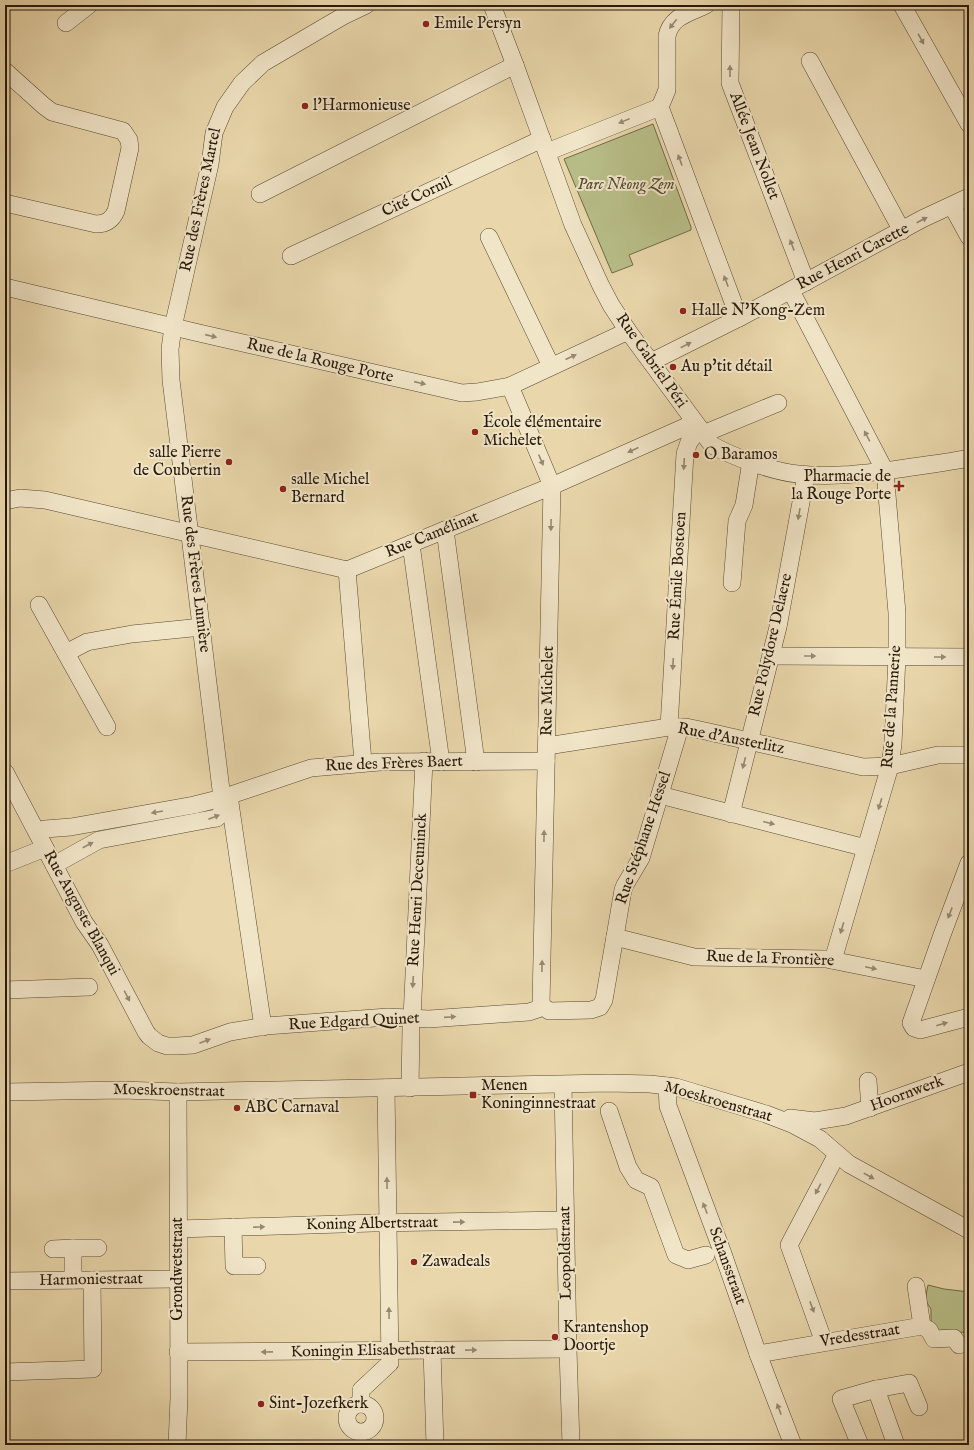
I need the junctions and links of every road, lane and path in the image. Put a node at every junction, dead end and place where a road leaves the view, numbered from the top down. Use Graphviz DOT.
graph roads {
  1 [pos="89,5"];
  2 [pos="366,5"];
  3 [pos="492,5"];
  4 [pos="706,5"];
  5 [pos="731,5"];
  6 [pos="902,5"];
  7 [pos="66,23"];
  8 [pos="810,61"];
  9 [pos="515,65"];
  10 [pos="5,71"];
  11 [pos="660,107"];
  12 [pos="969,124"];
  13 [pos="544,146"];
  14 [pos="260,194"];
  15 [pos="969,197"];
  16 [pos="5,202"];
  17 [pos="952,206"];
  18 [pos="902,231"];
  19 [pos="489,237"];
  20 [pos="969,237"];
  21 [pos="291,256"];
  22 [pos="806,282"];
  23 [pos="5,287"];
  24 [pos="791,291"];
  25 [pos="739,318"];
  26 [pos="173,327"];
  27 [pos="628,331"];
  28 [pos="651,362"];
  29 [pos="551,366"];
  30 [pos="510,386"];
  31 [pos="778,403"];
  32 [pos="699,429"];
  33 [pos="969,458"];
  34 [pos="751,461"];
  35 [pos="885,471"];
  36 [pos="806,475"];
  37 [pos="552,486"];
  38 [pos="5,501"];
  39 [pos="445,530"];
  40 [pos="190,535"];
  41 [pos="411,544"];
  42 [pos="346,570"];
  43 [pos="732,583"];
  44 [pos="39,605"];
  45 [pos="202,627"];
  46 [pos="66,653"];
  47 [pos="771,656"];
  48 [pos="897,657"];
  49 [pos="969,657"];
  50 [pos="107,727"];
  51 [pos="675,727"];
  52 [pos="749,741"];
  53 [pos="546,754"];
  54 [pos="969,755"];
  55 [pos="364,762"];
  56 [pos="424,762"];
  57 [pos="441,762"];
  58 [pos="476,762"];
  59 [pos="890,766"];
  60 [pos="5,772"];
  61 [pos="660,795"];
  62 [pos="226,797"];
  63 [pos="731,814"];
  64 [pos="36,831"];
  65 [pos="45,848"];
  66 [pos="866,848"];
  67 [pos="969,863"];
  68 [pos="5,864"];
  69 [pos="54,865"];
  70 [pos="615,937"];
  71 [pos="833,960"];
  72 [pos="926,979"];
  73 [pos="89,987"];
  74 [pos="5,990"];
  75 [pos="541,1005"];
  76 [pos="969,1016"];
  77 [pos="411,1023"];
  78 [pos="263,1027"];
  79 [pos="167,1046"];
  80 [pos="969,1072"];
  81 [pos="868,1081"];
  82 [pos="563,1085"];
  83 [pos="666,1086"];
  84 [pos="386,1088"];
  85 [pos="410,1088"];
  86 [pos="5,1092"];
  87 [pos="178,1092"];
  88 [pos="870,1108"];
  89 [pos="609,1110"];
  90 [pos="766,1114"];
  91 [pos="846,1116"];
  92 [pos="837,1154"];
  93 [pos="565,1220"];
  94 [pos="388,1223"];
  95 [pos="233,1227"];
  96 [pos="178,1229"];
  97 [pos="969,1230"];
  98 [pos="73,1248"];
  99 [pos="98,1248"];
  100 [pos="54,1249"];
  101 [pos="706,1255"];
  102 [pos="257,1266"];
  103 [pos="177,1279"];
  104 [pos="73,1280"];
  105 [pos="92,1280"];
  106 [pos="5,1281"];
  107 [pos="916,1286"];
  108 [pos="922,1326"];
  109 [pos="823,1342"];
  110 [pos="959,1345"];
  111 [pos="568,1349"];
  112 [pos="432,1350"];
  113 [pos="178,1352"];
  114 [pos="390,1352"];
  115 [pos="758,1354"];
  116 [pos="5,1372"];
  117 [pos="876,1389"];
  118 [pos="361,1404"];
  119 [pos="919,1407"];
  120 [pos="177,1445"];
  121 [pos="435,1445"];
  122 [pos="571,1445"];
  123 [pos="793,1445"];
  124 [pos="860,1445"];
  125 [pos="896,1445"];
  1 -- 7 [label="street"];
  2 -- 26 [label="street, Rue des Frères Martel"];
  3 -- 9 [label="street, Rue Gabriel Péri"];
  4 -- 11 [label="street, one-way"];
  22 -- 5 [label="street, Allée Jean Nollet, one-way"];
  6 -- 12 [label="street, one-way"];
  8 -- 18 [label="street"];
  9 -- 13 [label="street, Rue Gabriel Péri"];
  9 -- 14 [label="street"];
  10 -- 16 [label="street"];
  11 -- 13 [label="street, Cité Cornil, one-way"];
  25 -- 11 [label="street, one-way"];
  13 -- 21 [label="street, Cité Cornil"];
  13 -- 27 [label="street, Rue Gabriel Péri"];
  15 -- 17 [label="street, Rue Henri Carette"];
  18 -- 17 [label="street, Rue Henri Carette, one-way"];
  17 -- 20 [label="street"];
  18 -- 22 [label="street, Rue Henri Carette"];
  19 -- 29 [label="street"];
  22 -- 24 [label="street, Rue Henri Carette"];
  23 -- 26 [label="street, Rue de la Rouge Porte"];
  24 -- 25 [label="street, Rue Henri Carette"];
  35 -- 24 [label="street, one-way"];
  28 -- 25 [label="street, Rue Henri Carette, one-way"];
  26 -- 30 [label="street, Rue de la Rouge Porte, one-way"];
  26 -- 40 [label="street, Rue des Frères Lumière"];
  27 -- 28 [label="street, Rue Gabriel Péri"];
  29 -- 27 [label="street, Rue de la Rouge Porte, one-way"];
  28 -- 32 [label="street, Rue Gabriel Péri"];
  29 -- 30 [label="street, Rue de la Rouge Porte"];
  30 -- 37 [label="street, Rue Michelet, one-way"];
  31 -- 32 [label="street, Rue Camélinat"];
  32 -- 34 [label="street, Rue Gabriel Péri"];
  32 -- 37 [label="street, Rue Camélinat, one-way"];
  32 -- 51 [label="street, Rue Émile Bostoen, one-way"];
  33 -- 35 [label="street, Rue Gabriel Péri"];
  34 -- 36 [label="street, Rue Gabriel Péri"];
  34 -- 43 [label="street"];
  35 -- 36 [label="street, Rue Gabriel Péri"];
  35 -- 48 [label="street, Rue de la Pannerie"];
  36 -- 47 [label="street, Rue Polydore Delaere, one-way"];
  37 -- 39 [label="street, Rue Camélinat"];
  37 -- 53 [label="street, Rue Michelet, one-way"];
  38 -- 40 [label="street"];
  39 -- 41 [label="street, Rue Camélinat"];
  39 -- 58 [label="street"];
  40 -- 42 [label="street"];
  40 -- 45 [label="street, Rue des Frères Lumière"];
  41 -- 42 [label="street, Rue Camélinat"];
  41 -- 57 [label="street"];
  42 -- 55 [label="street"];
  44 -- 46 [label="street"];
  45 -- 46 [label="street"];
  45 -- 62 [label="street, Rue des Frères Lumière"];
  46 -- 50 [label="street"];
  47 -- 48 [label="street, one-way"];
  47 -- 52 [label="street, Rue Polydore Delaere"];
  48 -- 49 [label="street, one-way"];
  48 -- 59 [label="street, Rue de la Pannerie"];
  51 -- 52 [label="street, Rue d'Austerlitz"];
  51 -- 53 [label="street, Rue d'Austerlitz"];
  51 -- 61 [label="street, Rue Stéphane Hessel"];
  52 -- 59 [label="street, Rue d'Austerlitz"];
  52 -- 63 [label="street, Rue Polydore Delaere, one-way"];
  53 -- 58 [label="street, Rue des Frères Baert"];
  75 -- 53 [label="street, Rue Michelet, one-way"];
  54 -- 59 [label="street, Rue d'Austerlitz"];
  55 -- 56 [label="street, Rue des Frères Baert"];
  55 -- 62 [label="street, Rue des Frères Baert"];
  56 -- 57 [label="street, Rue des Frères Baert"];
  56 -- 77 [label="street, Rue Henri Deceuninck, one-way"];
  57 -- 58 [label="street, Rue des Frères Baert"];
  59 -- 66 [label="street, Rue de la Pannerie, one-way"];
  60 -- 64 [label="street, Rue Auguste Blanqui"];
  61 -- 63 [label="street"];
  61 -- 70 [label="street, Rue Stéphane Hessel"];
  62 -- 64 [label="street, Rue des Frères Baert, one-way"];
  69 -- 62 [label="street, one-way"];
  62 -- 78 [label="street, Rue des Frères Lumière"];
  63 -- 66 [label="street, one-way"];
  64 -- 65 [label="street, Rue Auguste Blanqui"];
  65 -- 68 [label="street"];
  65 -- 69 [label="street, Rue Auguste Blanqui"];
  66 -- 71 [label="street, Rue de la Pannerie, one-way"];
  67 -- 72 [label="street, one-way"];
  69 -- 79 [label="street, Rue Auguste Blanqui, one-way"];
  70 -- 71 [label="street, Rue de la Frontière"];
  70 -- 75 [label="street, Rue Stéphane Hessel"];
  71 -- 72 [label="street, Rue de la Frontière, one-way"];
  72 -- 76 [label="street, one-way"];
  73 -- 74 [label="street"];
  77 -- 75 [label="street, Rue Edgard Quinet, one-way"];
  77 -- 78 [label="street, Rue Edgard Quinet"];
  77 -- 85 [label="street, Rue Henri Deceuninck"];
  79 -- 78 [label="street, Rue Edgard Quinet, one-way"];
  80 -- 88 [label="street, Hoornwerk"];
  81 -- 88 [label="street"];
  82 -- 83 [label="street, Moeskroenstraat"];
  82 -- 85 [label="street, Moeskroenstraat"];
  82 -- 93 [label="street, Leopoldstraat"];
  83 -- 90 [label="street, Moeskroenstraat"];
  115 -- 83 [label="street, Schansstraat, one-way"];
  84 -- 85 [label="street, Moeskroenstraat"];
  84 -- 87 [label="street, Moeskroenstraat"];
  94 -- 84 [label="street, one-way"];
  86 -- 87 [label="street, Moeskroenstraat"];
  87 -- 96 [label="street, Grondwetstraat"];
  88 -- 91 [label="street, Hoornwerk"];
  89 -- 101 [label="street, Schansstraat"];
  90 -- 91 [label="street, Hoornwerk"];
  90 -- 92 [label="street, Moeskroenstraat"];
  91 -- 92 [label="street"];
  92 -- 97 [label="street, Moeskroenstraat, one-way"];
  92 -- 109 [label="street, one-way"];
  94 -- 93 [label="street, Koning Albertstraat, one-way"];
  93 -- 111 [label="street, Leopoldstraat"];
  95 -- 94 [label="street, Koning Albertstraat, one-way"];
  114 -- 94 [label="street, one-way"];
  95 -- 96 [label="street, Koning Albertstraat"];
  95 -- 102 [label="street"];
  96 -- 103 [label="street, Grondwetstraat"];
  98 -- 99 [label="street"];
  98 -- 100 [label="street"];
  98 -- 104 [label="street"];
  103 -- 105 [label="street, Harmoniestraat"];
  103 -- 113 [label="street, Grondwetstraat"];
  104 -- 105 [label="street, Harmoniestraat"];
  104 -- 106 [label="street, Harmoniestraat"];
  105 -- 116 [label="street"];
  107 -- 108 [label="street, Vredesstraat"];
  108 -- 109 [label="street, Vredesstraat"];
  108 -- 110 [label="street"];
  109 -- 115 [label="street, Vredesstraat"];
  112 -- 111 [label="street, Koningin Elisabethstraat, one-way"];
  111 -- 122 [label="street, Leopoldstraat"];
  112 -- 114 [label="street, Koningin Elisabethstraat"];
  112 -- 121 [label="street"];
  114 -- 113 [label="street, Koningin Elisabethstraat, one-way"];
  113 -- 120 [label="street, Grondwetstraat"];
  114 -- 118 [label="street"];
  123 -- 115 [label="street, Schansstraat, one-way"];
  117 -- 119 [label="street"];
  117 -- 124 [label="street"];
  117 -- 125 [label="street"];
}
